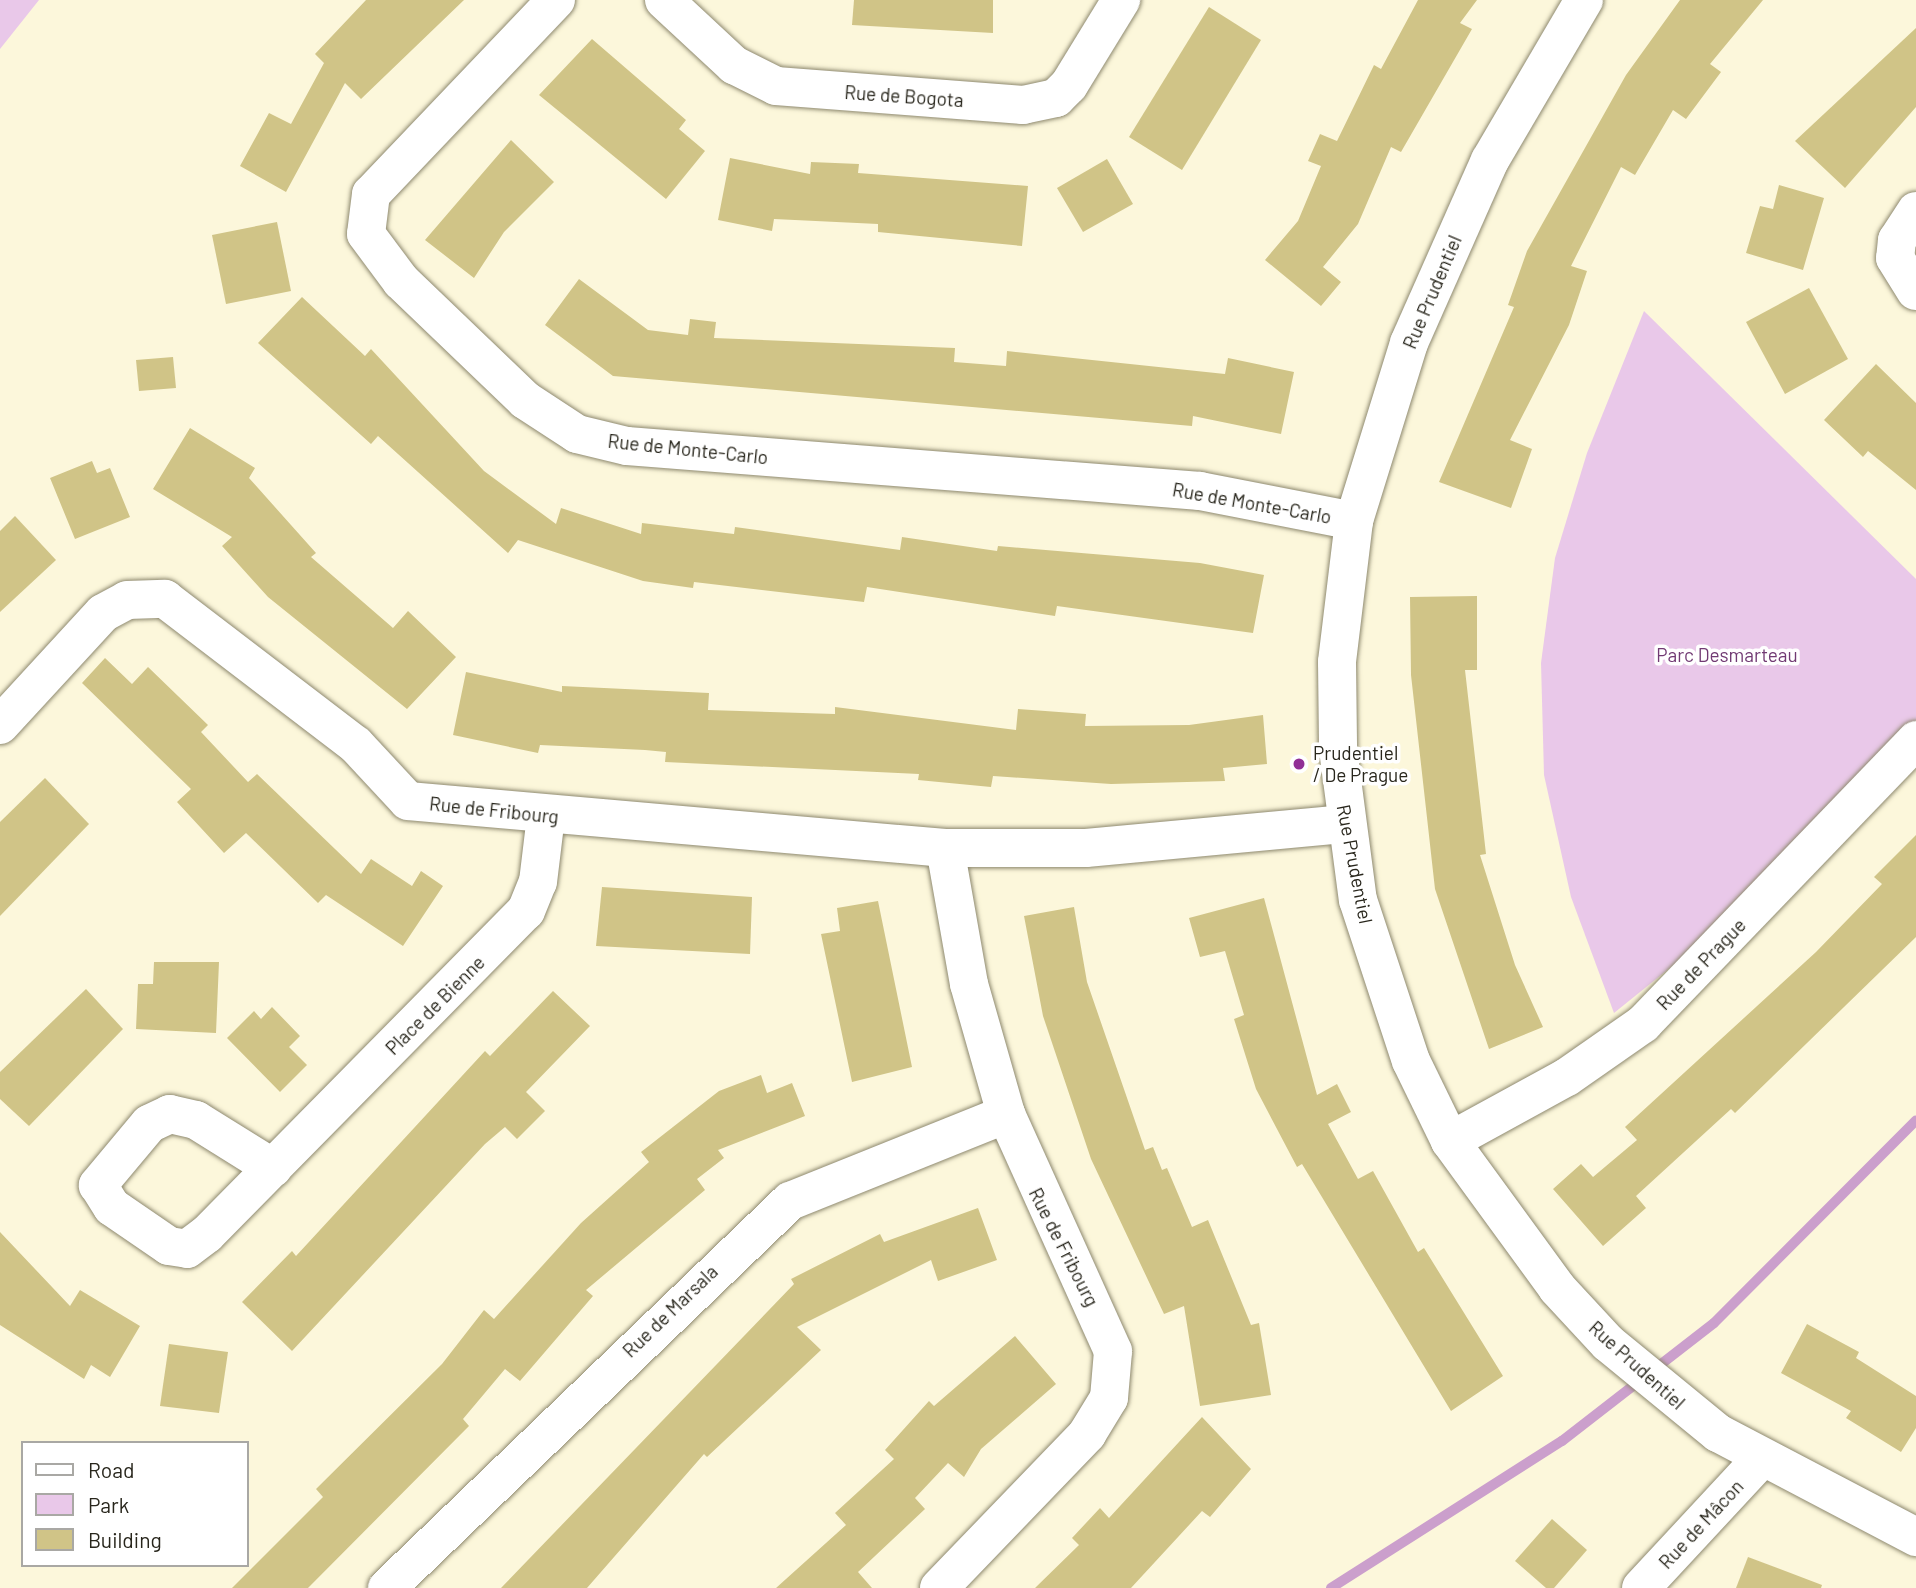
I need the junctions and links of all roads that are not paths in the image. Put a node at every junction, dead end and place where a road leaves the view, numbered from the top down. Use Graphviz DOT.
graph roads {
  1 [pos="556,0"];
  2 [pos="664,0"];
  3 [pos="1121,0"];
  4 [pos="1584,0"];
  5 [pos="1916,211"];
  6 [pos="1916,291"];
  7 [pos="1354,521"];
  8 [pos="0,725"];
  9 [pos="1916,740"];
  10 [pos="545,816"];
  11 [pos="1343,824"];
  12 [pos="945,848"];
  13 [pos="1006,1114"];
  14 [pos="1450,1141"];
  15 [pos="273,1168"];
  16 [pos="1760,1460"];
  17 [pos="1916,1536"];
  18 [pos="387,1588"];
  19 [pos="939,1588"];
  20 [pos="1641,1588"];
  1 -- 7 [label="street, Rue de Monte-Carlo"];
  2 -- 3 [label="street, Rue de Bogota"];
  4 -- 7 [label="street, Rue Prudentiel"];
  5 -- 6 [label="street"];
  7 -- 11 [label="street, Rue Prudentiel"];
  8 -- 10 [label="street, Rue de Fribourg"];
  9 -- 14 [label="street, Rue de Prague"];
  10 -- 12 [label="street, Rue de Fribourg"];
  10 -- 15 [label="street, Place de Bienne"];
  11 -- 12 [label="street, Rue de Fribourg"];
  11 -- 14 [label="street, Rue Prudentiel"];
  12 -- 13 [label="street, Rue de Fribourg"];
  13 -- 18 [label="street, Rue de Marsala"];
  13 -- 19 [label="street, Rue de Fribourg"];
  14 -- 16 [label="street, Rue Prudentiel"];
  16 -- 17 [label="street, Rue Prudentiel"];
  16 -- 20 [label="street, Rue de Mâcon"];
}
